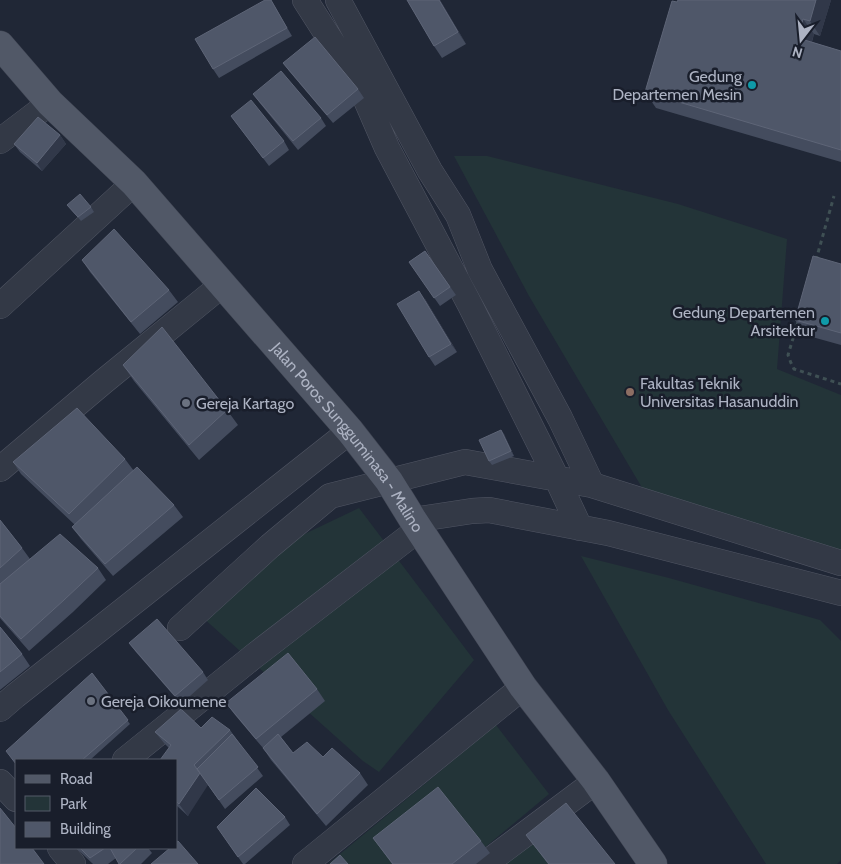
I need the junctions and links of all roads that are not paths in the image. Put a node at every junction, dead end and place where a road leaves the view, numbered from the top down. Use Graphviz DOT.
graph roads {
  1 [pos="305,0"];
  2 [pos="338,0"];
  3 [pos="0,45"];
  4 [pos="50,102"];
  5 [pos="0,141"];
  6 [pos="134,183"];
  7 [pos="222,284"];
  8 [pos="0,306"];
  9 [pos="350,431"];
  10 [pos="0,469"];
  11 [pos="557,479"];
  12 [pos="389,481"];
  13 [pos="592,485"];
  14 [pos="416,525"];
  15 [pos="580,528"];
  16 [pos="841,563"];
  17 [pos="841,593"];
  18 [pos="180,628"];
  19 [pos="523,687"];
  20 [pos="0,709"];
  21 [pos="126,759"];
  22 [pos="596,781"];
  23 [pos="0,782"];
  24 [pos="15,798"];
  25 [pos="61,849"];
  26 [pos="73,864"];
  27 [pos="305,864"];
  28 [pos="485,864"];
  29 [pos="653,864"];
  1 -- 11 [label="street"];
  2 -- 13 [label="street"];
  3 -- 4 [label="main road, Jalan Poros Sungguminasa - Malino"];
  4 -- 5 [label="street"];
  4 -- 6 [label="main road, Jalan Poros Sungguminasa - Malino"];
  6 -- 7 [label="main road, Jalan Poros Sungguminasa - Malino"];
  6 -- 8 [label="street"];
  7 -- 9 [label="main road, Jalan Poros Sungguminasa - Malino"];
  7 -- 10 [label="street"];
  9 -- 12 [label="main road, Jalan Poros Sungguminasa - Malino"];
  9 -- 20 [label="street"];
  11 -- 12 [label="street"];
  11 -- 13 [label="street"];
  11 -- 15 [label="street"];
  12 -- 14 [label="main road, Jalan Poros Sungguminasa - Malino"];
  12 -- 18 [label="street"];
  13 -- 16 [label="street"];
  14 -- 15 [label="street"];
  14 -- 19 [label="main road, Jalan Poros Sungguminasa - Malino"];
  14 -- 21 [label="street"];
  15 -- 17 [label="street"];
  19 -- 22 [label="main road, Jalan Poros Sungguminasa - Malino"];
  19 -- 27 [label="street"];
  22 -- 28 [label="street"];
  22 -- 29 [label="main road, Jalan Poros Sungguminasa - Malino"];
  23 -- 24 [label="street"];
  25 -- 26 [label="street"];
}
